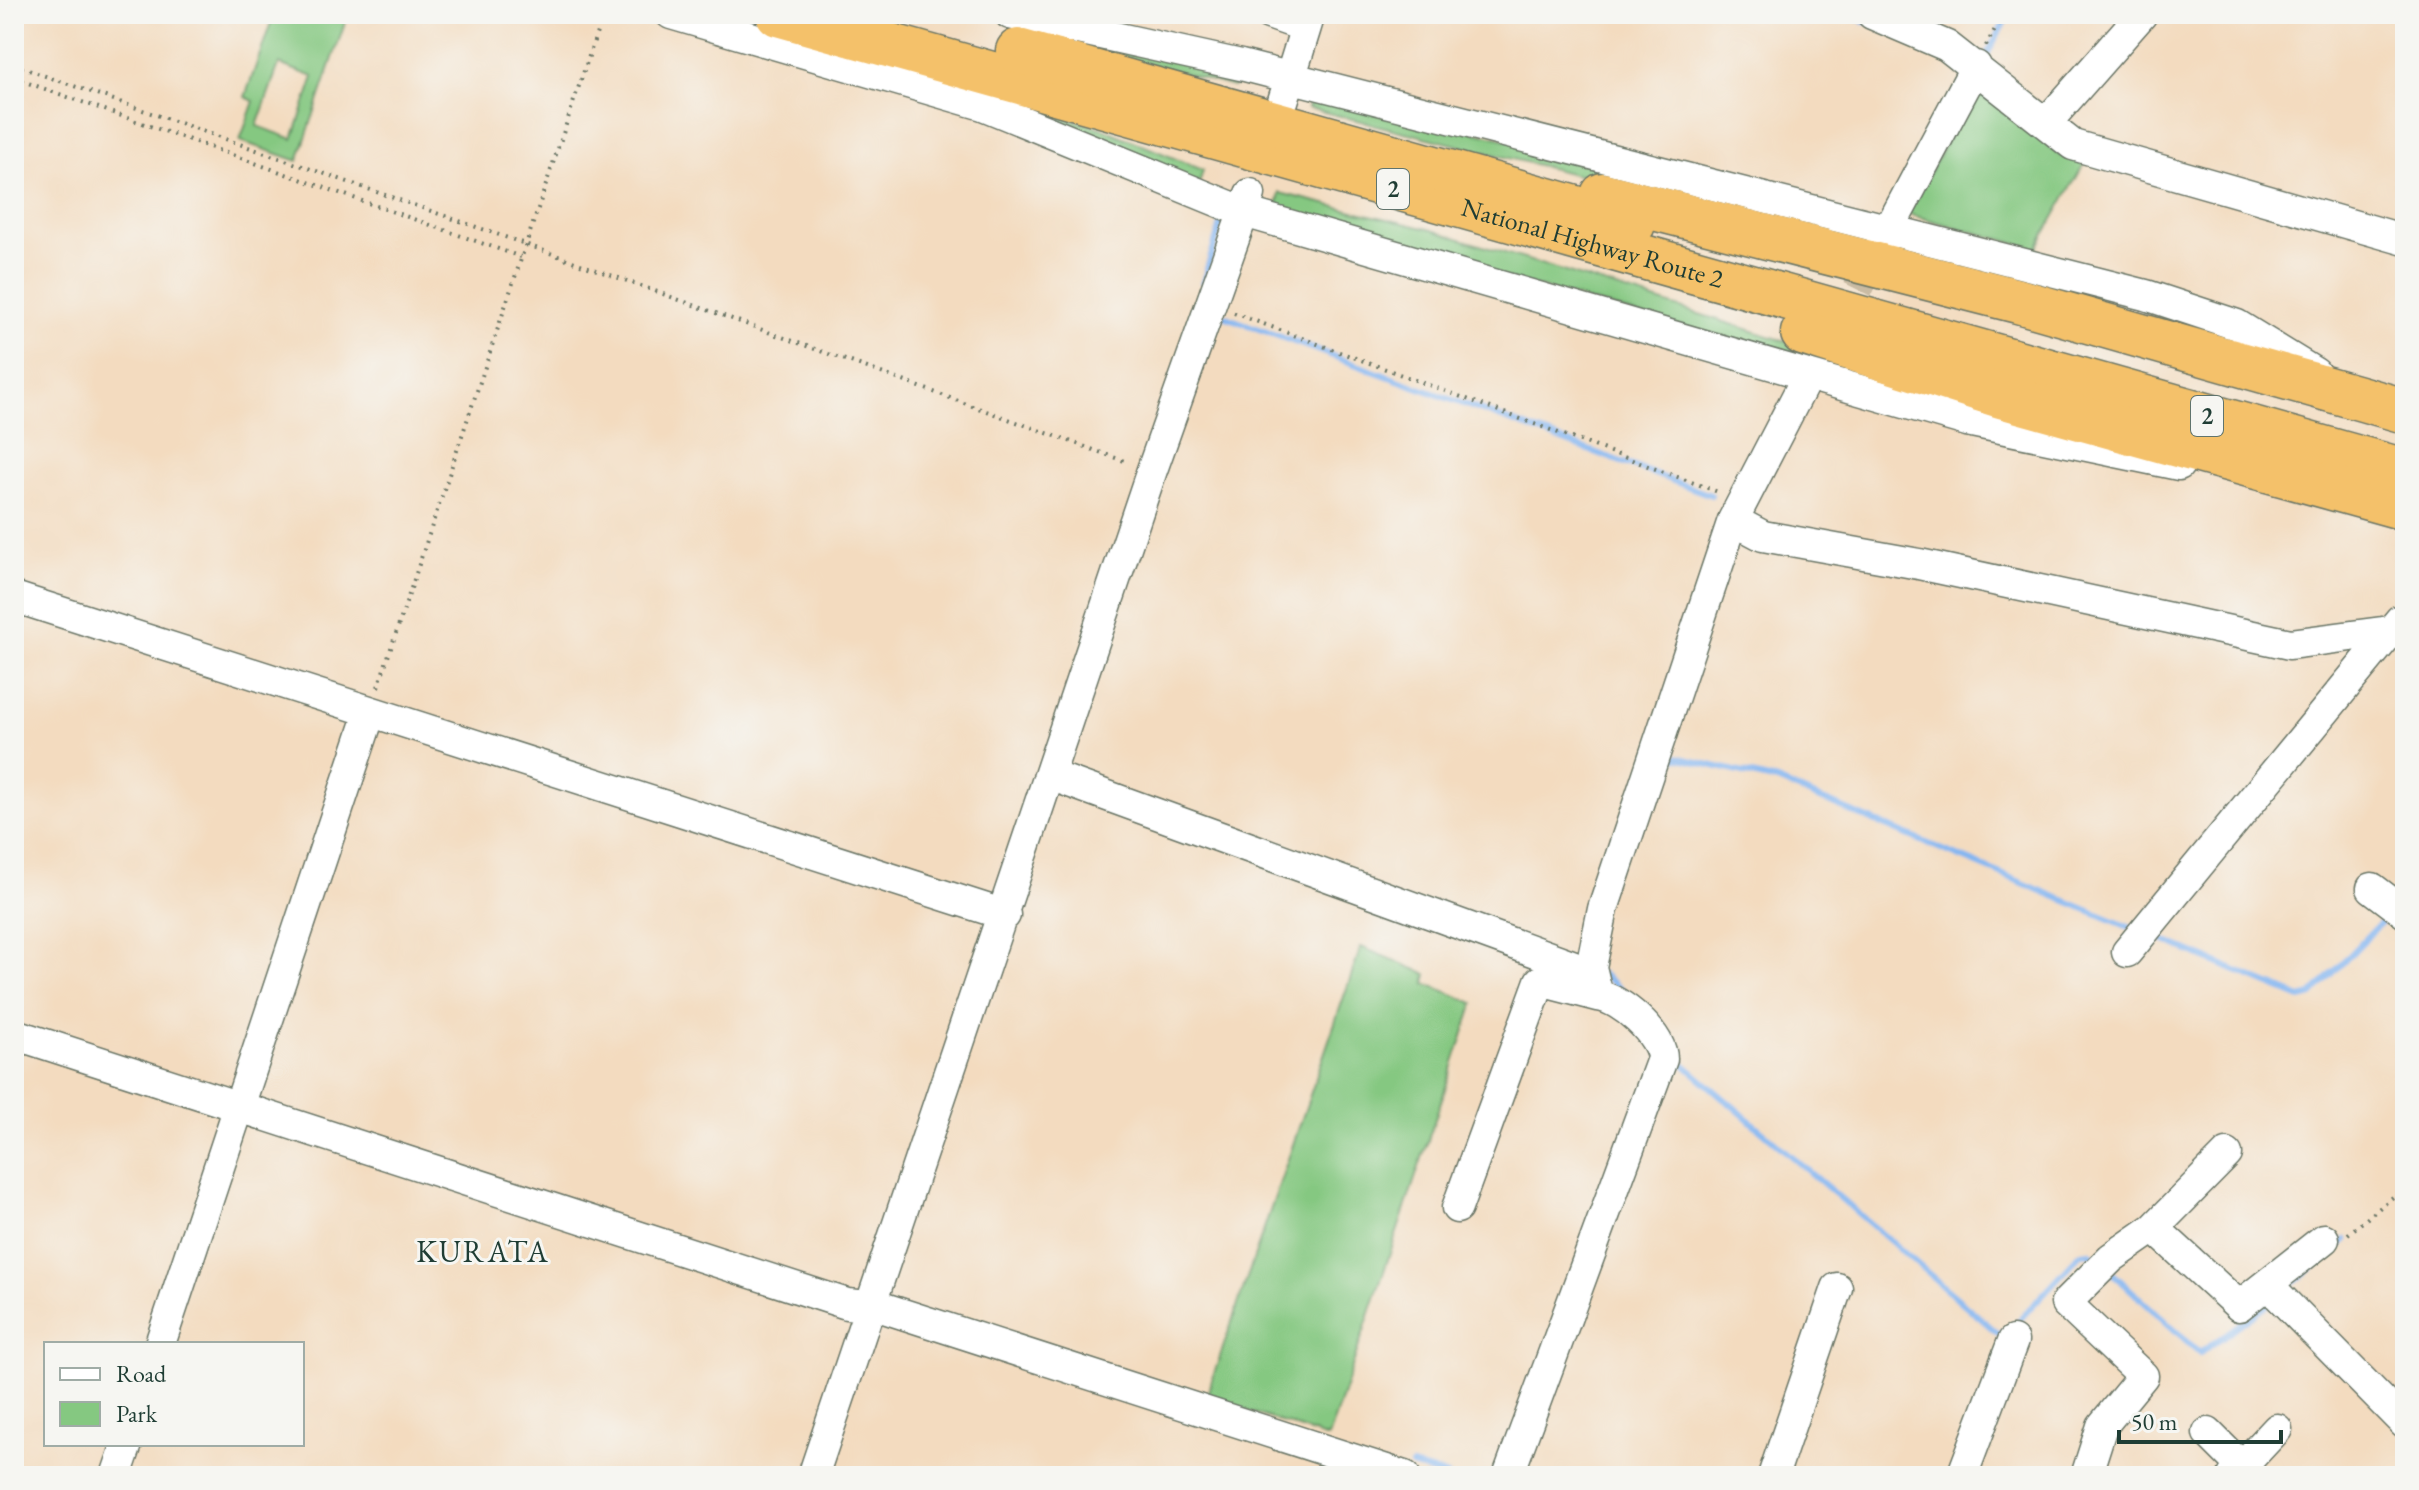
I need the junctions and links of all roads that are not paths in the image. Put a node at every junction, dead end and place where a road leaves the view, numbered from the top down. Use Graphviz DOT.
graph roads {
  1 [pos="671,14"];
  2 [pos="778,14"];
  3 [pos="888,14"];
  4 [pos="1010,14"];
  5 [pos="1872,14"];
  6 [pos="2142,14"];
  7 [pos="1295,20"];
  8 [pos="1976,66"];
  9 [pos="1286,89"];
  10 [pos="1192,100"];
  11 [pos="2047,122"];
  12 [pos="1247,202"];
  13 [pos="1487,216"];
  14 [pos="1883,240"];
  15 [pos="2405,240"];
  16 [pos="1948,242"];
  17 [pos="2105,325"];
  18 [pos="2013,346"];
  19 [pos="1816,370"];
  20 [pos="2386,406"];
  21 [pos="2405,442"];
  22 [pos="2402,495"];
  23 [pos="1738,511"];
  24 [pos="14,597"];
  25 [pos="2402,623"];
  26 [pos="370,713"];
  27 [pos="1050,775"];
  28 [pos="996,912"];
  29 [pos="2138,939"];
  30 [pos="1594,979"];
  31 [pos="14,1034"];
  32 [pos="238,1109"];
  33 [pos="2227,1154"];
  34 [pos="1457,1208"];
  35 [pos="2154,1228"];
  36 [pos="2324,1239"];
  37 [pos="1837,1288"];
  38 [pos="2274,1292"];
  39 [pos="862,1305"];
  40 [pos="2013,1341"];
  41 [pos="161,1342"];
  42 [pos="2405,1424"];
  43 [pos="2277,1429"];
  44 [pos="2208,1433"];
  45 [pos="126,1446"];
  46 [pos="1363,1470"];
  47 [pos="2242,1473"];
  48 [pos="116,1476"];
  49 [pos="813,1476"];
  50 [pos="1405,1476"];
  51 [pos="1508,1476"];
  52 [pos="1773,1476"];
  53 [pos="1962,1476"];
  54 [pos="2086,1476"];
  1 -- 12 [label="street"];
  2 -- 13 [label="highway, National Highway Route 2 / 2"];
  3 -- 10 [label="highway, National Highway Route 2 / 2"];
  4 -- 9 [label="street"];
  5 -- 8 [label="street"];
  6 -- 11 [label="street"];
  7 -- 9 [label="street"];
  8 -- 11 [label="street"];
  8 -- 14 [label="street"];
  9 -- 14 [label="street"];
  10 -- 17 [label="highway"];
  10 -- 18 [label="highway, National Highway Route 2 / 2"];
  11 -- 15 [label="street"];
  12 -- 19 [label="street"];
  12 -- 27 [label="street"];
  13 -- 18 [label="highway, National Highway Route 2 / 2"];
  13 -- 22 [label="highway"];
  14 -- 16 [label="street"];
  16 -- 17 [label="street"];
  16 -- 20 [label="street"];
  17 -- 20 [label="highway"];
  18 -- 21 [label="highway, National Highway Route 2 / 2"];
  18 -- 22 [label="highway, National Highway Route 2 / 2"];
  19 -- 22 [label="street"];
  19 -- 23 [label="street"];
  23 -- 25 [label="street"];
  23 -- 30 [label="street"];
  24 -- 26 [label="street"];
  25 -- 29 [label="street"];
  26 -- 28 [label="street"];
  26 -- 32 [label="street"];
  27 -- 28 [label="street"];
  27 -- 30 [label="street"];
  28 -- 39 [label="street"];
  30 -- 34 [label="street"];
  30 -- 51 [label="street"];
  31 -- 32 [label="street"];
  32 -- 39 [label="street"];
  32 -- 41 [label="street"];
  33 -- 35 [label="street"];
  35 -- 38 [label="street"];
  35 -- 54 [label="street"];
  36 -- 38 [label="street"];
  37 -- 52 [label="street"];
  38 -- 42 [label="street"];
  39 -- 46 [label="street"];
  39 -- 49 [label="street"];
  40 -- 53 [label="street"];
  43 -- 47 [label="street"];
  44 -- 47 [label="street"];
  45 -- 48 [label="street"];
  46 -- 50 [label="street"];
}
